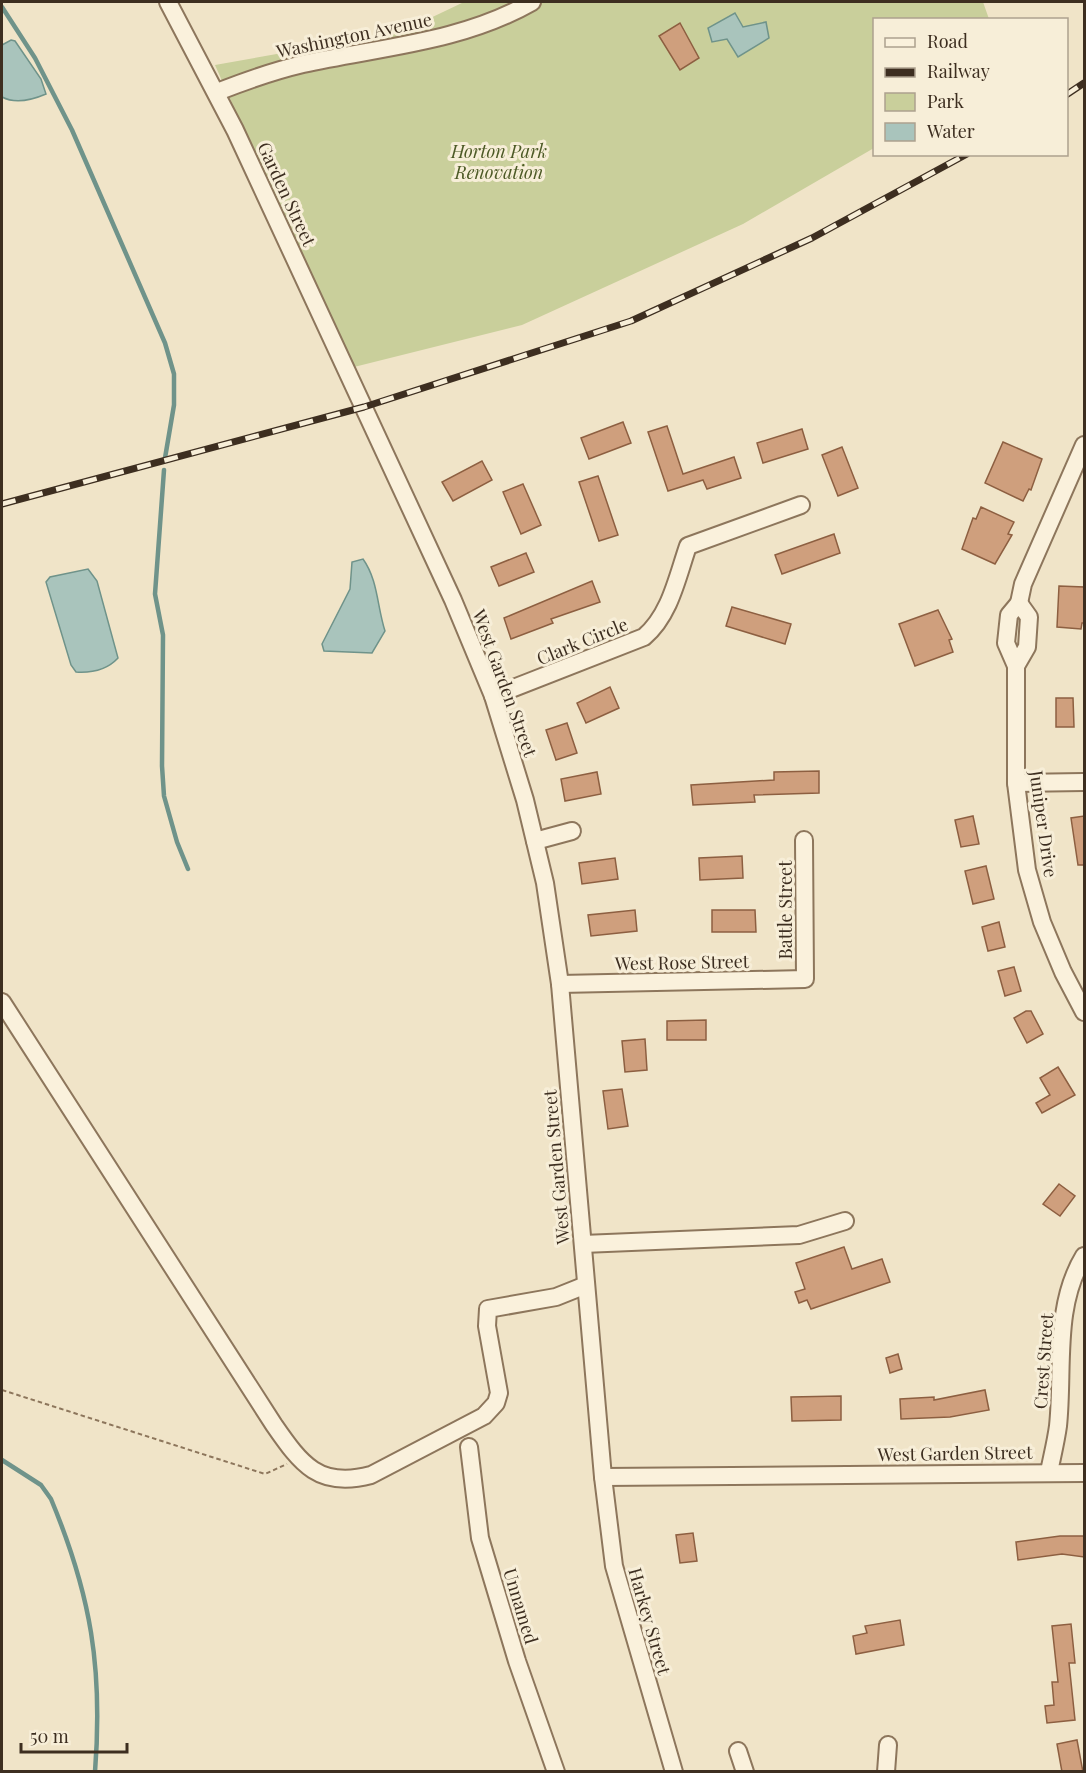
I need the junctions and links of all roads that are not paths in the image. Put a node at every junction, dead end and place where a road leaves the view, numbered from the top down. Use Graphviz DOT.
graph roads {
  1 [pos="168,2"];
  2 [pos="532,2"];
  3 [pos="217,93"];
  4 [pos="364,407"];
  5 [pos="1084,445"];
  6 [pos="801,505"];
  7 [pos="493,696"];
  8 [pos="1084,782"];
  9 [pos="1016,783"];
  10 [pos="572,831"];
  11 [pos="804,840"];
  12 [pos="535,841"];
  13 [pos="805,979"];
  14 [pos="560,984"];
  15 [pos="2,1002"];
  16 [pos="1084,1012"];
  17 [pos="845,1221"];
  18 [pos="583,1244"];
  19 [pos="1084,1256"];
  20 [pos="586,1285"];
  21 [pos="469,1447"];
  22 [pos="1049,1472"];
  23 [pos="1084,1473"];
  24 [pos="603,1477"];
  25 [pos="888,1745"];
  26 [pos="738,1751"];
  27 [pos="556,1772"];
  28 [pos="674,1772"];
  29 [pos="745,1772"];
  30 [pos="886,1772"];
  1 -- 3 [label="street, Garden Street"];
  2 -- 3 [label="street, Washington Avenue"];
  3 -- 4 [label="street, Garden Street"];
  4 -- 7 [label="street, West Garden Street"];
  5 -- 9 [label="street, Juniper Drive"];
  6 -- 7 [label="street, Clark Circle"];
  7 -- 12 [label="street, West Garden Street"];
  8 -- 9 [label="street"];
  9 -- 16 [label="street, Juniper Drive"];
  10 -- 12 [label="street"];
  11 -- 13 [label="street, Battle Street"];
  12 -- 14 [label="street, West Garden Street"];
  13 -- 14 [label="street, West Rose Street"];
  14 -- 18 [label="street, West Garden Street"];
  15 -- 20 [label="street"];
  17 -- 18 [label="street"];
  18 -- 20 [label="street, West Garden Street"];
  19 -- 22 [label="street, Crest Street"];
  20 -- 24 [label="street, West Garden Street"];
  21 -- 27 [label="street, Unnamed"];
  22 -- 23 [label="street, West Garden Street"];
  22 -- 24 [label="street, West Garden Street"];
  24 -- 28 [label="street, Harkey Street"];
  25 -- 30 [label="street"];
  26 -- 29 [label="street"];
}
